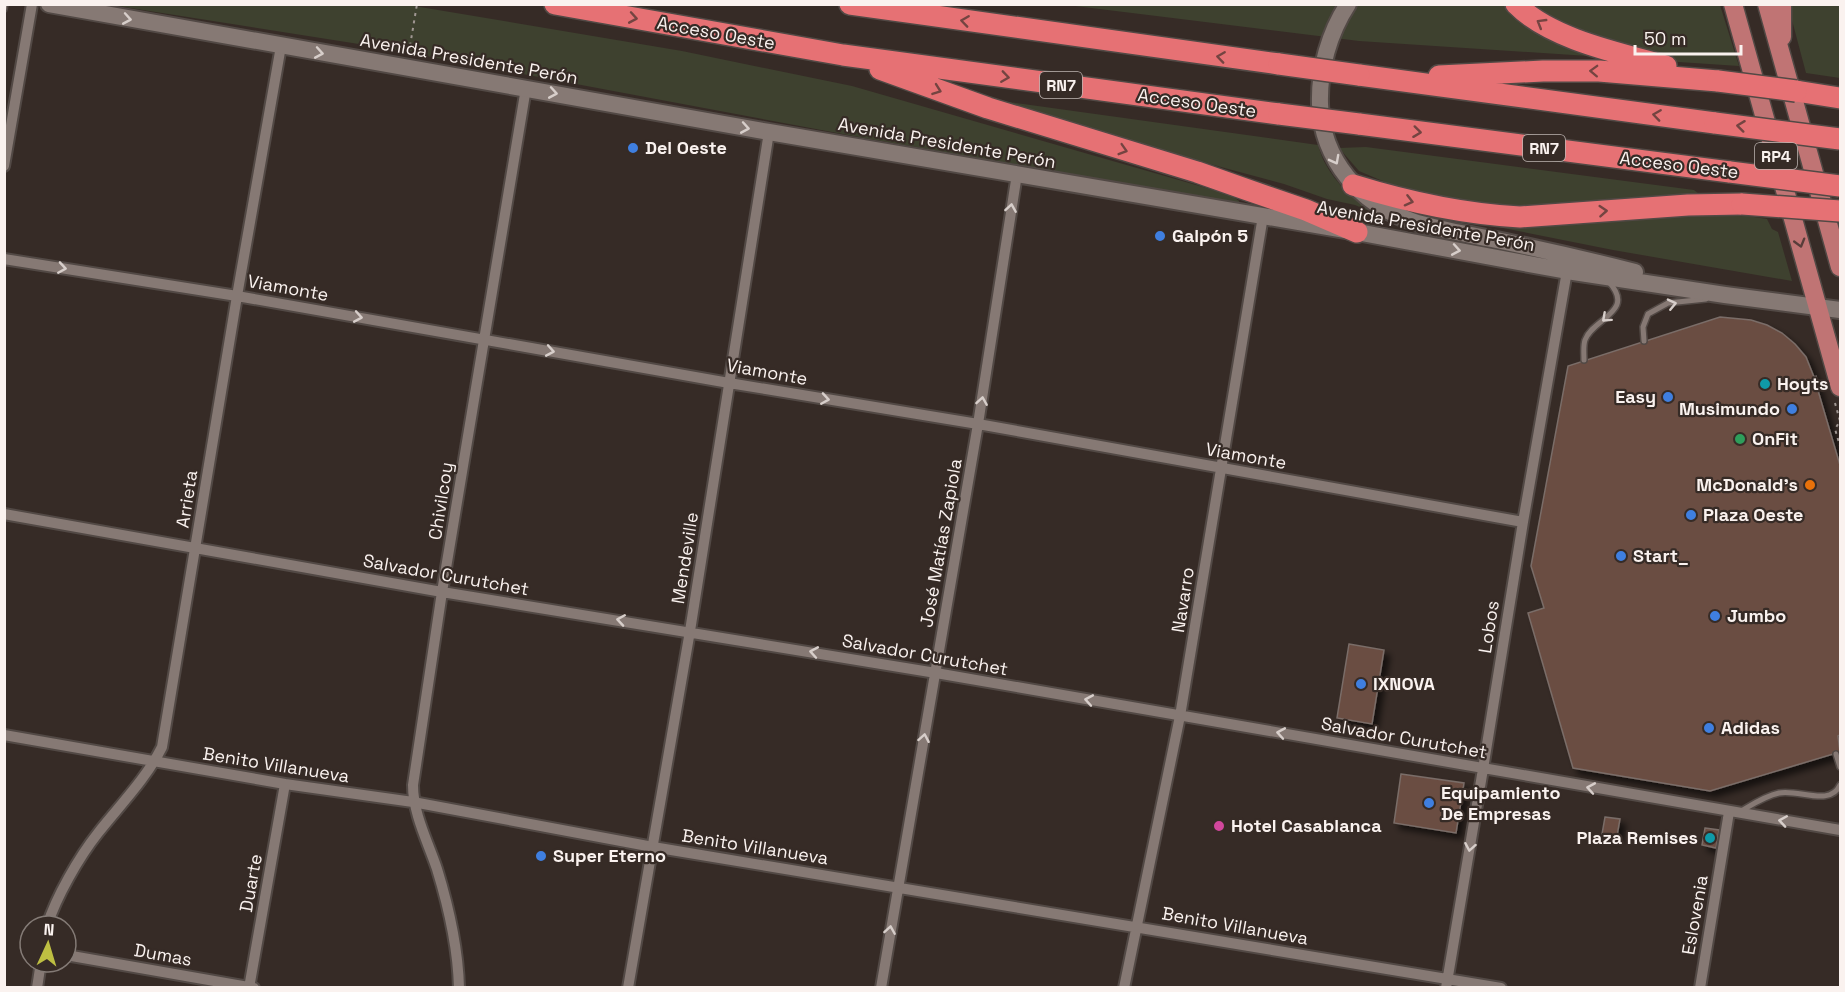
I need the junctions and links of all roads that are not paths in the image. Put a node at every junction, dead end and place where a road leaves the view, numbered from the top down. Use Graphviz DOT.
graph roads {
  1 [pos="32,4"];
  2 [pos="49,4"];
  3 [pos="555,4"];
  4 [pos="850,4"];
  5 [pos="1348,4"];
  6 [pos="1516,4"];
  7 [pos="1733,4"];
  8 [pos="1767,4"];
  9 [pos="1782,4"];
  10 [pos="281,46"];
  11 [pos="843,55"];
  12 [pos="1782,56"];
  13 [pos="1387,78"];
  14 [pos="1717,81"];
  15 [pos="526,88"];
  16 [pos="1840,89"];
  17 [pos="1796,91"];
  18 [pos="1840,98"];
  19 [pos="769,132"];
  20 [pos="1840,139"];
  21 [pos="4,166"];
  22 [pos="1017,174"];
  23 [pos="1353,185"];
  24 [pos="1840,186"];
  25 [pos="1840,212"];
  26 [pos="1263,216"];
  27 [pos="1357,232"];
  28 [pos="4,259"];
  29 [pos="1840,267"];
  30 [pos="1567,271"];
  31 [pos="1603,277"];
  32 [pos="1725,295"];
  33 [pos="237,296"];
  34 [pos="1819,308"];
  35 [pos="1840,310"];
  36 [pos="484,339"];
  37 [pos="1644,341"];
  38 [pos="1584,360"];
  39 [pos="729,383"];
  40 [pos="1840,387"];
  41 [pos="978,424"];
  42 [pos="1221,469"];
  43 [pos="4,514"];
  44 [pos="1523,522"];
  45 [pos="196,547"];
  46 [pos="442,592"];
  47 [pos="690,631"];
  48 [pos="936,673"];
  49 [pos="1180,716"];
  50 [pos="4,735"];
  51 [pos="1836,753"];
  52 [pos="154,762"];
  53 [pos="1840,767"];
  54 [pos="1483,769"];
  55 [pos="285,784"];
  56 [pos="1840,785"];
  57 [pos="413,802"];
  58 [pos="1733,813"];
  59 [pos="1840,830"];
  60 [pos="653,847"];
  61 [pos="897,887"];
  62 [pos="51,914"];
  63 [pos="1136,926"];
  64 [pos="78,957"];
  65 [pos="1447,983"];
  66 [pos="251,987"];
  67 [pos="459,987"];
  68 [pos="628,987"];
  69 [pos="881,987"];
  70 [pos="1124,987"];
  71 [pos="1501,987"];
  72 [pos="1700,987"];
  1 -- 21 [label="street"];
  2 -- 10 [label="street, Avenida Presidente Perón, one-way"];
  3 -- 11 [label="highway, Acceso Oeste / RN7, one-way"];
  13 -- 4 [label="highway, one-way, bridge"];
  5 -- 23 [label="street, one-way"];
  14 -- 6 [label="highway, one-way"];
  7 -- 34 [label="main road, RP4, one-way"];
  8 -- 12 [label="main road, RP4"];
  9 -- 12 [label="main road"];
  10 -- 15 [label="street, Avenida Presidente Perón, one-way"];
  10 -- 33 [label="street, Arrieta"];
  11 -- 24 [label="highway, Acceso Oeste / RN7, one-way, bridge"];
  11 -- 27 [label="highway, one-way"];
  12 -- 29 [label="main road, RP4"];
  14 -- 13 [label="highway, one-way"];
  20 -- 13 [label="highway, one-way, bridge"];
  14 -- 17 [label="highway, bridge"];
  15 -- 19 [label="street, Avenida Presidente Perón, one-way"];
  15 -- 36 [label="street, Chivilcoy"];
  16 -- 17 [label="highway"];
  17 -- 18 [label="highway"];
  19 -- 22 [label="street, Avenida Presidente Perón"];
  19 -- 39 [label="street, Mendeville"];
  22 -- 26 [label="street, Avenida Presidente Perón"];
  41 -- 22 [label="street, José Matías Zapiola, one-way"];
  23 -- 25 [label="highway, one-way, bridge"];
  23 -- 32 [label="street"];
  26 -- 27 [label="street, Avenida Presidente Perón"];
  26 -- 42 [label="street, Navarro"];
  27 -- 30 [label="street, Avenida Presidente Perón, one-way"];
  28 -- 33 [label="street, Viamonte, one-way"];
  30 -- 31 [label="street, Avenida Presidente Perón"];
  30 -- 44 [label="street, Lobos"];
  31 -- 32 [label="street, Avenida Presidente Perón"];
  31 -- 38 [label="lane, one-way"];
  32 -- 34 [label="street, Avenida Presidente Perón"];
  37 -- 32 [label="lane, one-way"];
  33 -- 36 [label="street, Viamonte, one-way"];
  33 -- 45 [label="street, Arrieta"];
  34 -- 35 [label="street, Avenida Presidente Perón"];
  34 -- 40 [label="main road, RP4"];
  36 -- 39 [label="street, Viamonte, one-way"];
  36 -- 46 [label="street, Chivilcoy"];
  39 -- 41 [label="street, Viamonte, one-way"];
  39 -- 47 [label="street, Mendeville"];
  41 -- 42 [label="street, Viamonte"];
  41 -- 48 [label="street, José Matías Zapiola"];
  42 -- 44 [label="street, Viamonte"];
  42 -- 49 [label="street, Navarro"];
  43 -- 45 [label="street, Salvador Curutchet"];
  44 -- 54 [label="street, Lobos"];
  45 -- 46 [label="street, Salvador Curutchet"];
  45 -- 52 [label="street, Arrieta"];
  47 -- 46 [label="street, Salvador Curutchet, one-way"];
  46 -- 57 [label="street, Chivilcoy"];
  48 -- 47 [label="street, Salvador Curutchet, one-way"];
  47 -- 60 [label="street, Mendeville"];
  49 -- 48 [label="street, Salvador Curutchet, one-way"];
  61 -- 48 [label="street, José Matías Zapiola, one-way"];
  54 -- 49 [label="street, Salvador Curutchet, one-way"];
  49 -- 63 [label="street, Navarro"];
  50 -- 52 [label="street, Benito Villanueva"];
  51 -- 53 [label="lane"];
  52 -- 55 [label="street, Benito Villanueva"];
  52 -- 62 [label="street, Arrieta"];
  58 -- 54 [label="street, Salvador Curutchet, one-way"];
  54 -- 65 [label="street, Lobos, one-way"];
  55 -- 57 [label="street, Benito Villanueva"];
  55 -- 66 [label="street, Duarte"];
  56 -- 58 [label="lane"];
  57 -- 60 [label="street, Benito Villanueva"];
  57 -- 67 [label="street, Chivilcoy"];
  59 -- 58 [label="street, Salvador Curutchet, one-way"];
  58 -- 72 [label="street, Eslovenia"];
  60 -- 61 [label="street, Benito Villanueva"];
  60 -- 68 [label="street, Mendeville"];
  61 -- 63 [label="street, Benito Villanueva"];
  69 -- 61 [label="street, José Matías Zapiola, one-way"];
  63 -- 65 [label="street, Benito Villanueva"];
  63 -- 70 [label="street, Navarro"];
  64 -- 66 [label="street, Dumas"];
  65 -- 71 [label="street, Benito Villanueva"];
}
